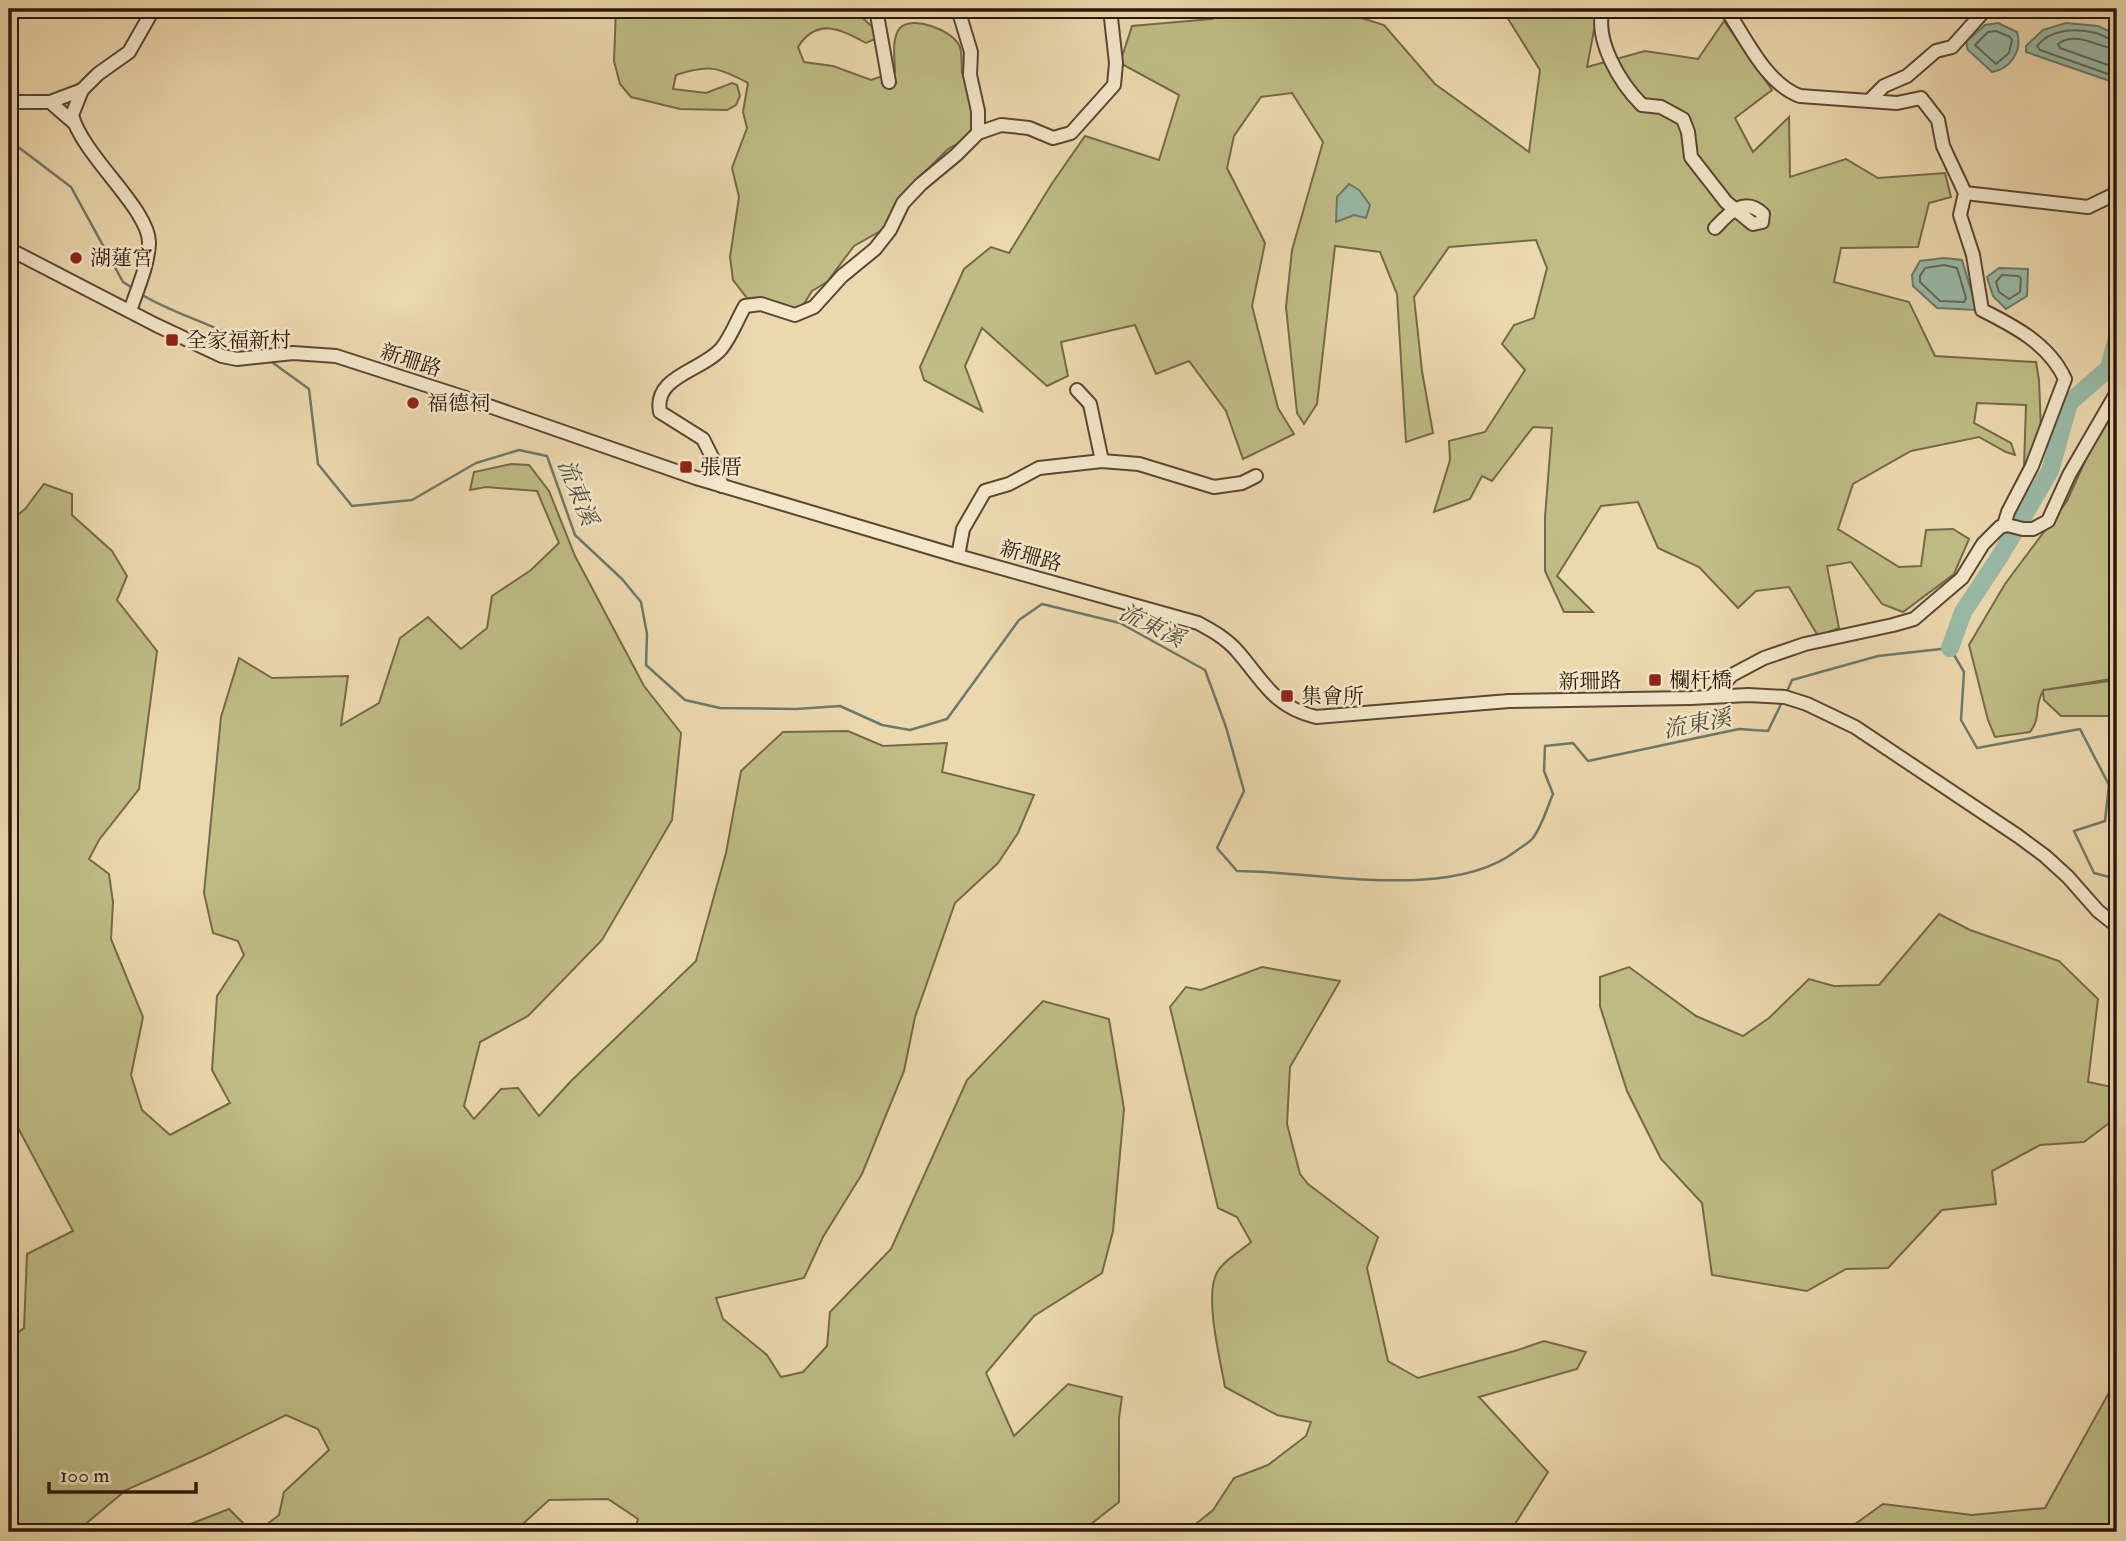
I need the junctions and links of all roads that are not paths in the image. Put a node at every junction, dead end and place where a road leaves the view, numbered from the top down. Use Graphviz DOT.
graph roads {
  1 [pos="150,9"];
  2 [pos="876,9"];
  3 [pos="958,9"];
  4 [pos="1110,9"];
  5 [pos="1603,9"];
  6 [pos="1726,9"];
  7 [pos="1986,9"];
  8 [pos="889,82"];
  9 [pos="82,90"];
  10 [pos="1871,99"];
  11 [pos="13,102"];
  12 [pos="50,102"];
  13 [pos="73,122"];
  14 [pos="978,133"];
  15 [pos="1965,193"];
  16 [pos="2117,193"];
  17 [pos="1715,228"];
  18 [pos="9,249"];
  19 [pos="132,306"];
  20 [pos="1077,390"];
  21 [pos="2117,392"];
  22 [pos="1102,461"];
  23 [pos="1256,476"];
  24 [pos="722,485"];
  25 [pos="2006,525"];
  26 [pos="958,556"];
  27 [pos="1712,696"];
  28 [pos="2117,926"];
  1 -- 9 [label="street"];
  2 -- 8 [label="street"];
  3 -- 14 [label="street"];
  4 -- 14 [label="street"];
  5 -- 17 [label="street"];
  6 -- 10 [label="street"];
  7 -- 10 [label="street"];
  9 -- 12 [label="street"];
  9 -- 13 [label="street"];
  10 -- 15 [label="street"];
  11 -- 12 [label="street"];
  12 -- 13 [label="street"];
  13 -- 19 [label="street"];
  14 -- 24 [label="street"];
  15 -- 16 [label="street"];
  15 -- 25 [label="street"];
  18 -- 19 [label="street"];
  19 -- 24 [label="street, 新珊路"];
  20 -- 22 [label="street"];
  21 -- 25 [label="street"];
  22 -- 23 [label="street"];
  22 -- 26 [label="street"];
  24 -- 26 [label="street, 新珊路"];
  25 -- 27 [label="street"];
  26 -- 27 [label="street, 新珊路"];
  27 -- 28 [label="street, 新珊路"];
}
